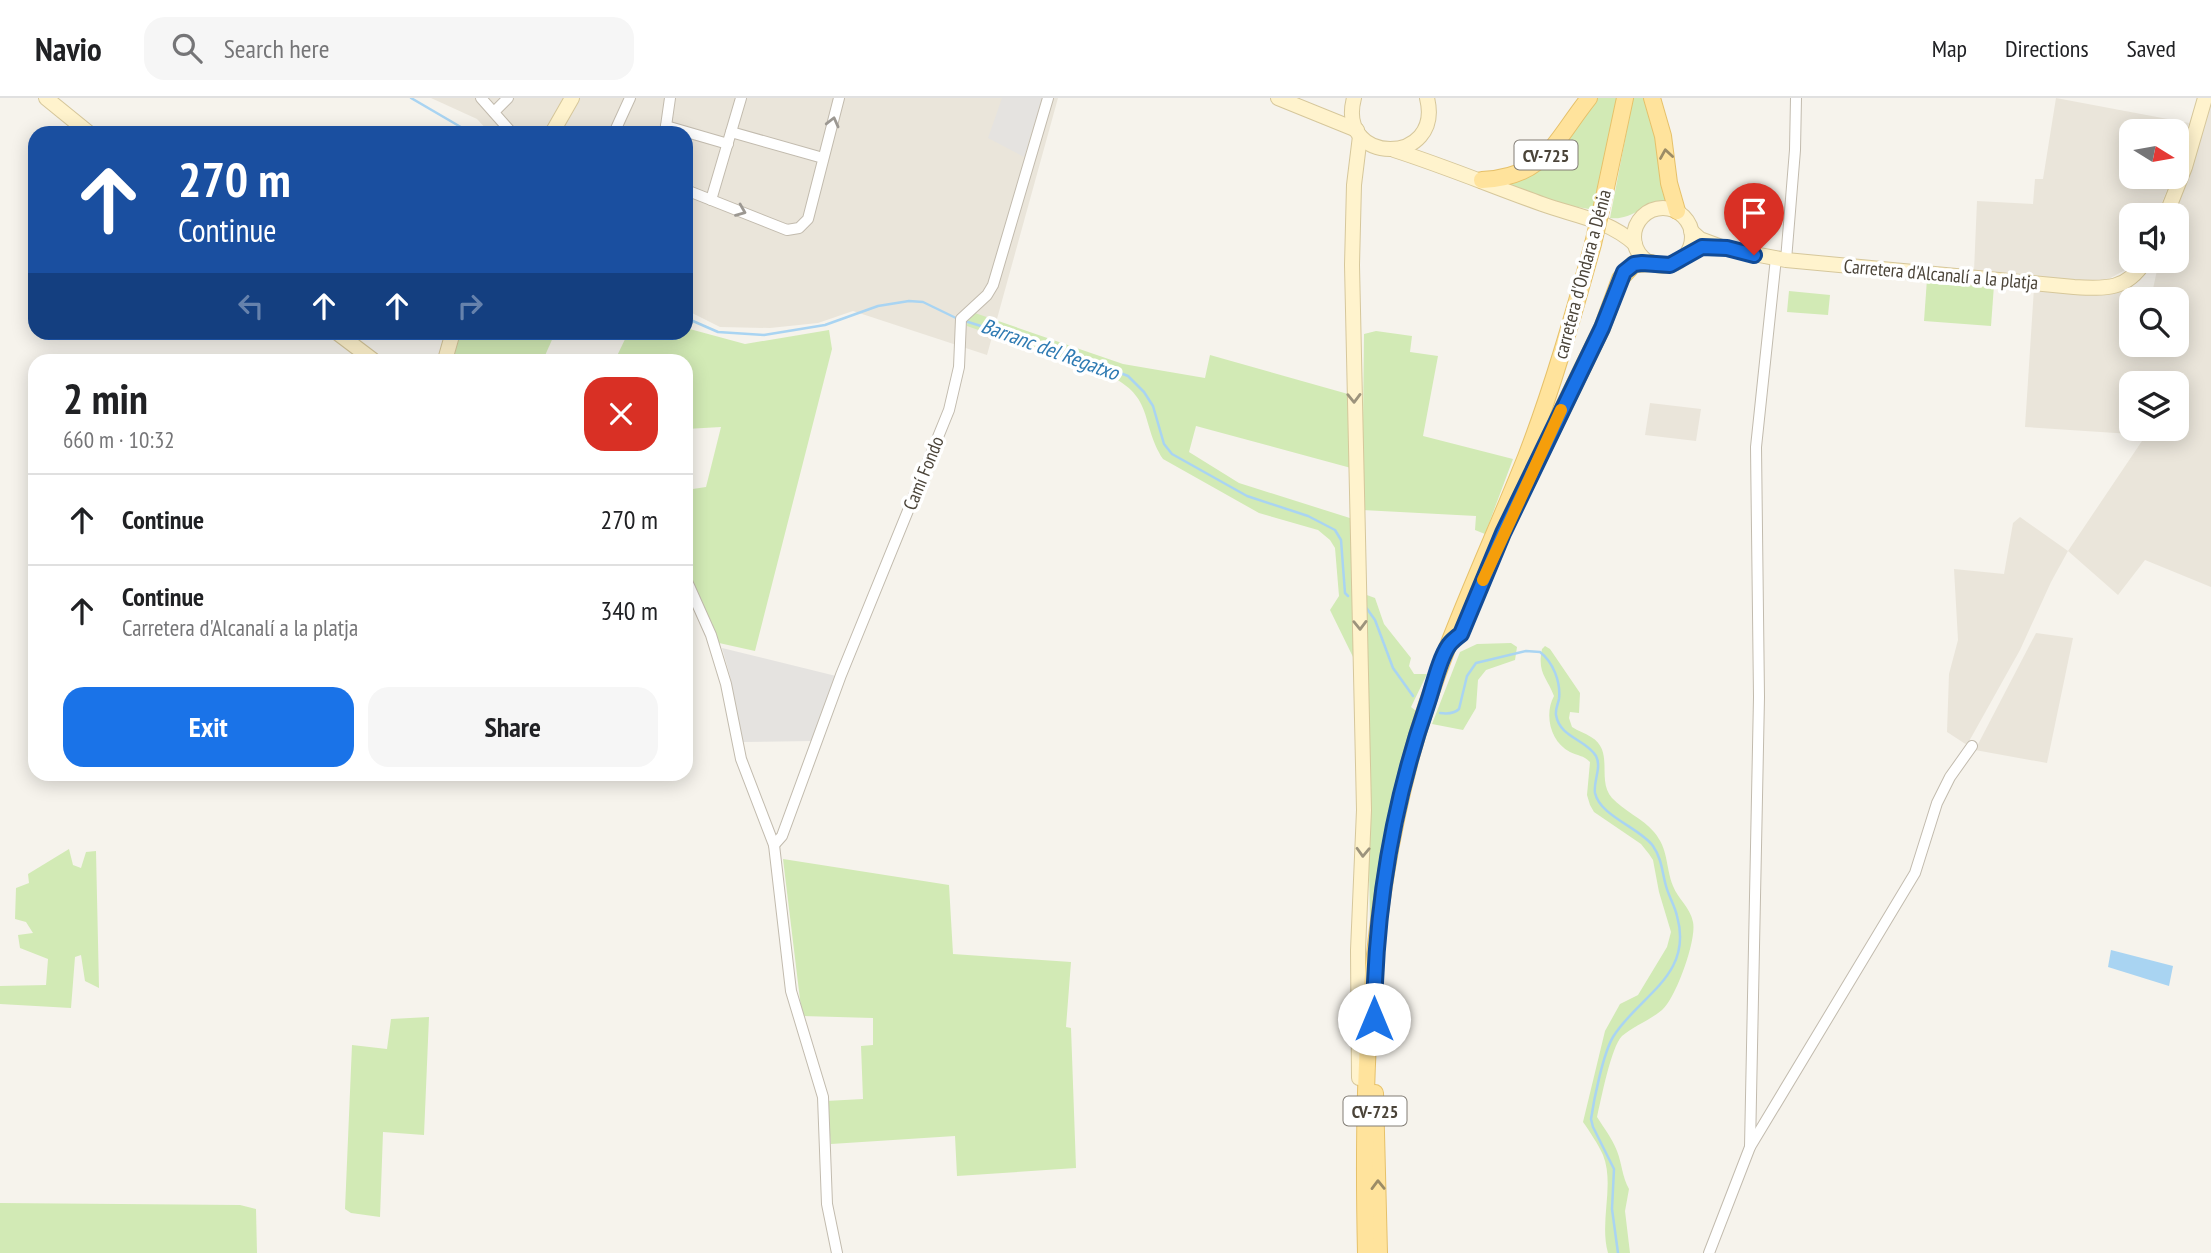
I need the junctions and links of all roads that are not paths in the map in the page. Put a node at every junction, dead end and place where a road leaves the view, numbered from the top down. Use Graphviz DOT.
graph roads {
  1 [pos="46,98"];
  2 [pos="481,98"];
  3 [pos="508,98"];
  4 [pos="572,98"];
  5 [pos="630,98"];
  6 [pos="670,98"];
  7 [pos="741,98"];
  8 [pos="839,98"];
  9 [pos="1048,98"];
  10 [pos="1278,98"];
  11 [pos="1427,98"];
  12 [pos="1589,98"];
  13 [pos="1625,98"];
  14 [pos="1652,98"];
  15 [pos="1796,98"];
  16 [pos="2205,98"];
  17 [pos="1353,102"];
  18 [pos="494,112"];
  19 [pos="1317,115"];
  20 [pos="80,126"];
  21 [pos="506,126"];
  22 [pos="558,126"];
  23 [pos="617,126"];
  24 [pos="665,126"];
  25 [pos="731,131"];
  26 [pos="1423,132"];
  27 [pos="1358,133"];
  28 [pos="693,136"];
  29 [pos="728,144"];
  30 [pos="1379,148"];
  31 [pos="1394,150"];
  32 [pos="824,158"];
  33 [pos="1434,162"];
  34 [pos="1355,169"];
  35 [pos="1482,180"];
  36 [pos="693,193"];
  37 [pos="711,200"];
  38 [pos="2171,203"];
  39 [pos="1677,211"];
  40 [pos="1643,215"];
  41 [pos="1586,218"];
  42 [pos="1691,230"];
  43 [pos="1635,244"];
  44 [pos="1727,248"];
  45 [pos="1685,255"];
  46 [pos="1781,259"];
  47 [pos="1651,263"];
  48 [pos="2136,273"];
  49 [pos="347,340"];
  50 [pos="365,354"];
  51 [pos="693,595"];
  52 [pos="1449,645"];
  53 [pos="1972,746"];
  54 [pos="774,845"];
  55 [pos="1374,968"];
  56 [pos="1750,1147"];
  57 [pos="1364,1154"];
  58 [pos="836,1253"];
  59 [pos="1366,1253"];
  60 [pos="1379,1253"];
  61 [pos="1709,1253"];
  1 -- 20 [label="main road"];
  2 -- 18 [label="street"];
  3 -- 18 [label="street"];
  4 -- 22 [label="main road"];
  5 -- 23 [label="street"];
  6 -- 24 [label="street"];
  7 -- 25 [label="street"];
  32 -- 8 [label="street, one-way"];
  9 -- 54 [label="street, Camí Fondo"];
  10 -- 19 [label="main road"];
  11 -- 26 [label="main road"];
  12 -- 35 [label="main road, CV-725"];
  13 -- 52 [label="main road, carretera d'Ondara a Dénia / CV-725, bridge"];
  39 -- 14 [label="main road, one-way"];
  15 -- 46 [label="street"];
  16 -- 38 [label="main road"];
  17 -- 19 [label="main road"];
  17 -- 27 [label="main road"];
  18 -- 21 [label="street"];
  19 -- 27 [label="main road"];
  25 -- 29 [label="street"];
  25 -- 32 [label="street"];
  26 -- 31 [label="main road"];
  26 -- 33 [label="main road"];
  27 -- 30 [label="main road"];
  27 -- 34 [label="main road"];
  28 -- 29 [label="street"];
  29 -- 37 [label="street"];
  30 -- 31 [label="main road"];
  30 -- 34 [label="main road"];
  31 -- 33 [label="main road"];
  37 -- 32 [label="street, one-way"];
  33 -- 35 [label="main road"];
  34 -- 57 [label="main road, one-way"];
  35 -- 41 [label="main road"];
  36 -- 37 [label="street"];
  39 -- 40 [label="main road"];
  39 -- 42 [label="main road"];
  40 -- 41 [label="main road"];
  40 -- 43 [label="main road"];
  41 -- 43 [label="main road"];
  42 -- 44 [label="main road, Carretera d'Alcanalí a la platja"];
  42 -- 45 [label="main road"];
  43 -- 47 [label="main road"];
  44 -- 45 [label="main road, Carretera d'Alcanalí a la platja"];
  44 -- 46 [label="main road, Carretera d'Alcanalí a la platja"];
  45 -- 47 [label="main road"];
  46 -- 48 [label="main road, Carretera d'Alcanalí a la platja"];
  46 -- 56 [label="street"];
  47 -- 52 [label="main road, CV-725"];
  49 -- 50 [label="main road"];
  51 -- 54 [label="street"];
  52 -- 55 [label="main road, carretera d'Ondara a Dénia / CV-725"];
  53 -- 56 [label="street"];
  54 -- 58 [label="street"];
  55 -- 57 [label="main road, carretera d'Ondara a Dénia / CV-725"];
  60 -- 55 [label="main road, carretera d'Ondara a Dénia / CV-725, one-way"];
  56 -- 61 [label="street"];
  57 -- 59 [label="main road, carretera d'Ondara a Dénia / CV-725"];
}
